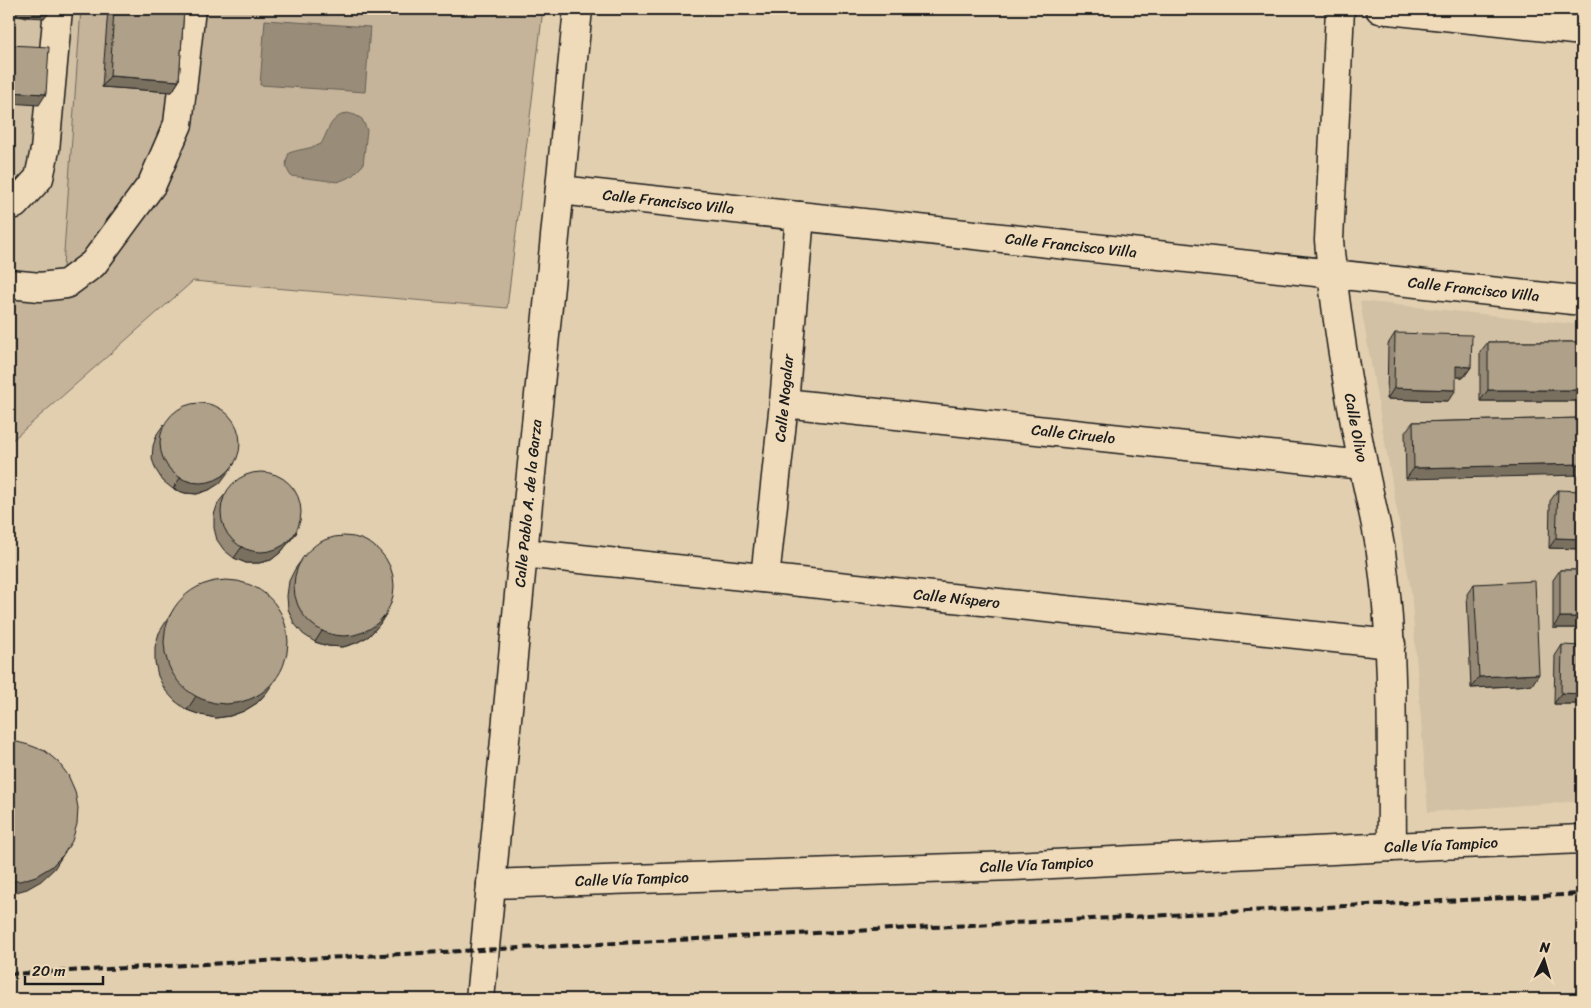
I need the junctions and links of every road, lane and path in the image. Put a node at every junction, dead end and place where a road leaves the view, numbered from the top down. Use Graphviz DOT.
graph roads {
  1 [pos="58,9"];
  2 [pos="191,9"];
  3 [pos="578,9"];
  4 [pos="1340,9"];
  5 [pos="1380,9"];
  6 [pos="1582,31"];
  7 [pos="560,190"];
  8 [pos="9,203"];
  9 [pos="800,216"];
  10 [pos="1332,273"];
  11 [pos="9,284"];
  12 [pos="1582,301"];
  13 [pos="784,403"];
  14 [pos="1363,465"];
  15 [pos="523,553"];
  16 [pos="765,578"];
  17 [pos="1391,644"];
  18 [pos="1582,840"];
  19 [pos="1392,847"];
  20 [pos="491,884"];
  21 [pos="480,999"];
  1 -- 8 [label="street"];
  2 -- 11 [label="street"];
  3 -- 7 [label="street, Calle Pablo A. de la Garza"];
  4 -- 10 [label="street, Calle Olivo"];
  5 -- 6 [label="street"];
  7 -- 9 [label="street, Calle Francisco Villa"];
  7 -- 15 [label="street, Calle Pablo A. de la Garza"];
  9 -- 10 [label="street, Calle Francisco Villa"];
  9 -- 13 [label="street, Calle Nogalar"];
  10 -- 12 [label="street, Calle Francisco Villa"];
  10 -- 14 [label="street, Calle Olivo"];
  13 -- 14 [label="street, Calle Ciruelo"];
  13 -- 16 [label="street, Calle Nogalar"];
  14 -- 17 [label="street, Calle Olivo"];
  15 -- 16 [label="street, Calle Níspero"];
  15 -- 20 [label="street, Calle Pablo A. de la Garza"];
  16 -- 17 [label="street, Calle Níspero"];
  17 -- 19 [label="street, Calle Olivo"];
  18 -- 19 [label="street, Calle Vía Tampico"];
  19 -- 20 [label="street, Calle Vía Tampico"];
  20 -- 21 [label="street, Calle Pablo A. de la Garza"];
}
